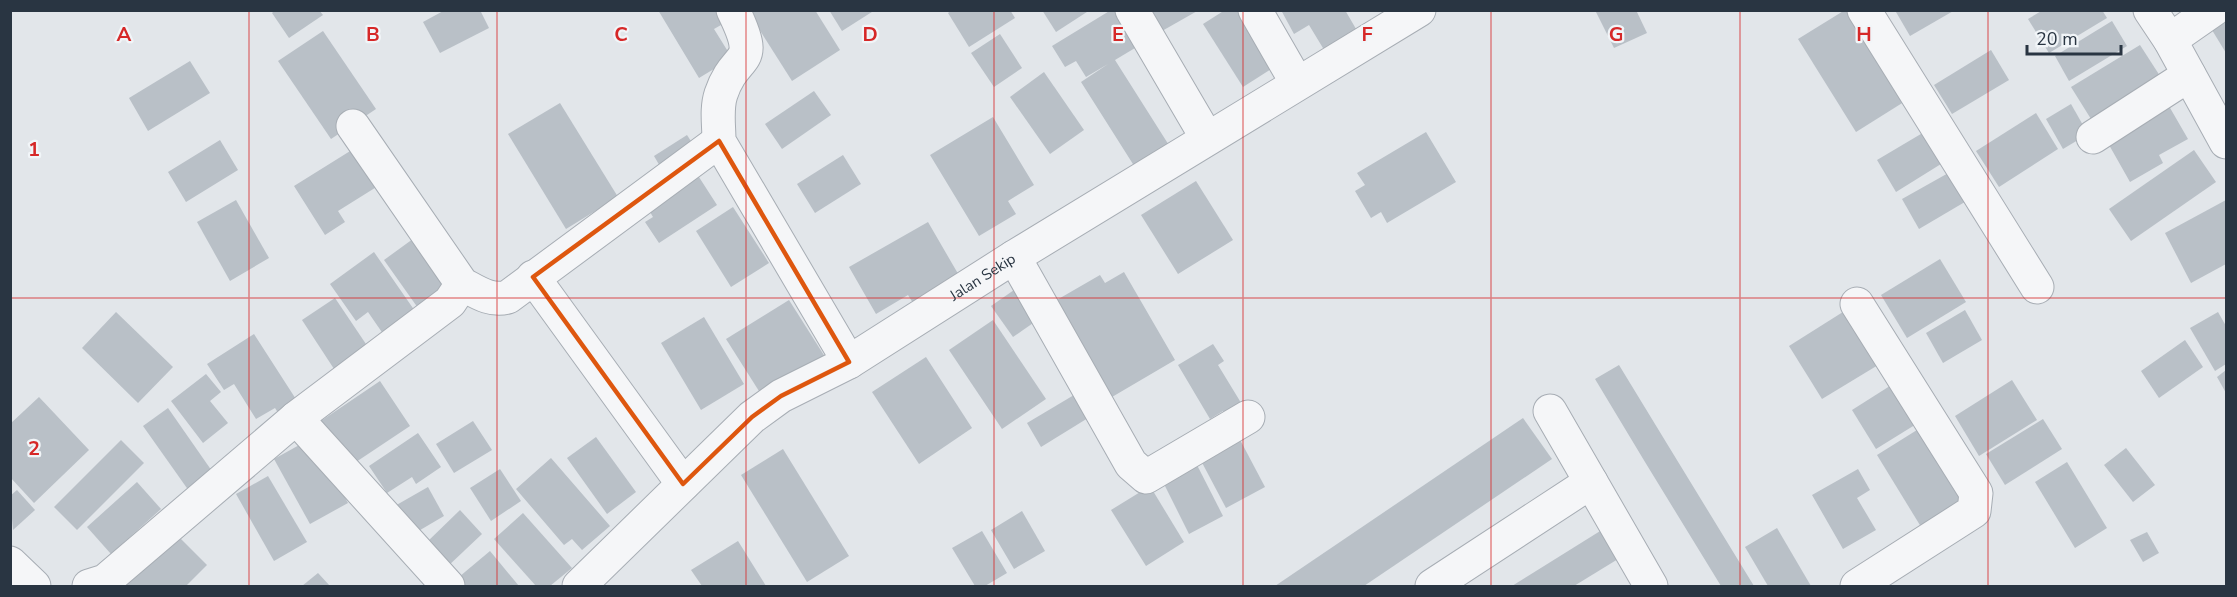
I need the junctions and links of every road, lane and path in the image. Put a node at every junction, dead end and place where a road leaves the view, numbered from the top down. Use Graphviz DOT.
graph roads {
  1 [pos="733,10"];
  2 [pos="1132,10"];
  3 [pos="1255,10"];
  4 [pos="1419,10"];
  5 [pos="1864,10"];
  6 [pos="2150,10"];
  7 [pos="2213,10"];
  8 [pos="2170,40"];
  9 [pos="2189,75"];
  10 [pos="1297,83"];
  11 [pos="353,126"];
  12 [pos="2093,137"];
  13 [pos="1208,138"];
  14 [pos="719,141"];
  15 [pos="2226,142"];
  16 [pos="1014,257"];
  17 [pos="532,278"];
  18 [pos="462,284"];
  19 [pos="2037,287"];
  20 [pos="1857,304"];
  21 [pos="849,362"];
  22 [pos="1550,411"];
  23 [pos="1248,417"];
  24 [pos="296,418"];
  25 [pos="1591,483"];
  26 [pos="683,484"];
  27 [pos="10,563"];
  28 [pos="587,584"];
  29 [pos="34,586"];
  30 [pos="89,586"];
  31 [pos="448,586"];
  32 [pos="1432,586"];
  33 [pos="1652,586"];
  34 [pos="1857,586"];
  1 -- 14 [label="street"];
  2 -- 13 [label="street"];
  3 -- 10 [label="street"];
  4 -- 10 [label="street, Jalan Sekip"];
  5 -- 19 [label="street"];
  6 -- 8 [label="street"];
  7 -- 8 [label="street"];
  8 -- 9 [label="street"];
  9 -- 12 [label="street"];
  9 -- 15 [label="street"];
  10 -- 13 [label="street, Jalan Sekip"];
  11 -- 18 [label="street"];
  13 -- 16 [label="street, Jalan Sekip"];
  14 -- 17 [label="street"];
  14 -- 21 [label="street"];
  16 -- 21 [label="street, Jalan Sekip"];
  16 -- 23 [label="street"];
  17 -- 18 [label="street"];
  17 -- 26 [label="street"];
  18 -- 24 [label="street"];
  20 -- 34 [label="street"];
  21 -- 26 [label="street, Jalan Sekip"];
  22 -- 25 [label="street"];
  24 -- 30 [label="street"];
  24 -- 31 [label="street"];
  25 -- 32 [label="street"];
  25 -- 33 [label="street"];
  26 -- 28 [label="street, Jalan Sekip"];
  27 -- 29 [label="street"];
}
